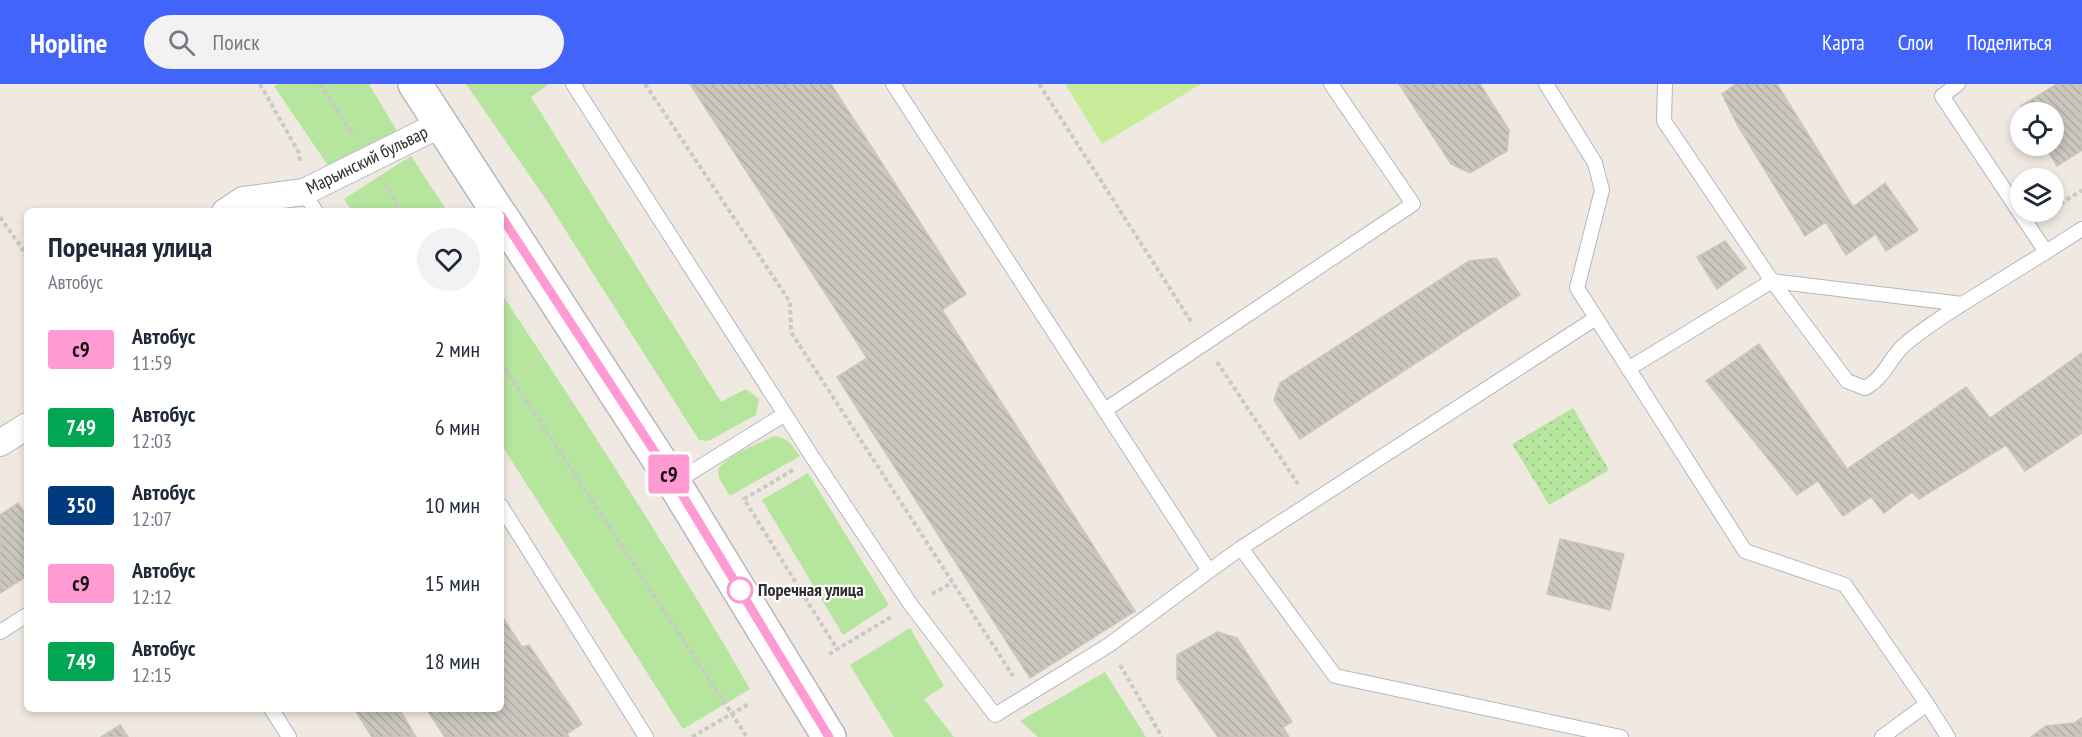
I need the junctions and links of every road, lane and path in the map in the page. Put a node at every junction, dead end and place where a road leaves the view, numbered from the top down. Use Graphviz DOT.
graph roads {
  1 [pos="415,84"];
  2 [pos="573,84"];
  3 [pos="645,84"];
  4 [pos="894,84"];
  5 [pos="1039,84"];
  6 [pos="1331,84"];
  7 [pos="1546,84"];
  8 [pos="1665,84"];
  9 [pos="1958,84"];
  10 [pos="262,85"];
  11 [pos="441,124"];
  12 [pos="2082,190"];
  13 [pos="2064,202"];
  14 [pos="310,206"];
  15 [pos="231,208"];
  16 [pos="495,208"];
  17 [pos="0,217"];
  18 [pos="504,221"];
  19 [pos="2082,229"];
  20 [pos="24,251"];
  21 [pos="2046,252"];
  22 [pos="1772,281"];
  23 [pos="1962,304"];
  24 [pos="1596,318"];
  25 [pos="1205,343"];
  26 [pos="504,367"];
  27 [pos="1628,369"];
  28 [pos="1105,410"];
  29 [pos="785,414"];
  30 [pos="24,428"];
  31 [pos="0,443"];
  32 [pos="813,458"];
  33 [pos="675,483"];
  34 [pos="1311,503"];
  35 [pos="504,511"];
  36 [pos="1240,548"];
  37 [pos="1209,571"];
  38 [pos="24,617"];
  39 [pos="0,632"];
  40 [pos="1109,645"];
  41 [pos="837,649"];
  42 [pos="1026,697"];
  43 [pos="750,703"];
  44 [pos="1927,704"];
  45 [pos="273,712"];
  46 [pos="732,714"];
  47 [pos="289,737"];
  48 [pos="646,737"];
  49 [pos="692,737"];
  50 [pos="747,737"];
  51 [pos="829,737"];
  52 [pos="1162,737"];
  53 [pos="1621,737"];
  54 [pos="1882,737"];
  55 [pos="1948,737"];
  1 -- 11 [label="main road"];
  2 -- 29 [label="lane"];
  3 -- 42 [label="path"];
  4 -- 28 [label="lane"];
  5 -- 25 [label="path"];
  6 -- 25 [label="lane"];
  7 -- 24 [label="lane"];
  8 -- 22 [label="lane"];
  9 -- 21 [label="lane"];
  10 -- 14 [label="path"];
  11 -- 14 [label="street, Марьинский бульвар"];
  11 -- 16 [label="main road"];
  12 -- 13 [label="path"];
  14 -- 15 [label="street, Марьинский бульвар"];
  17 -- 20 [label="path"];
  18 -- 33 [label="main road"];
  19 -- 21 [label="lane"];
  21 -- 23 [label="lane"];
  22 -- 23 [label="lane"];
  22 -- 23 [label="lane"];
  22 -- 27 [label="lane"];
  24 -- 27 [label="lane"];
  24 -- 34 [label="lane"];
  25 -- 28 [label="lane"];
  25 -- 34 [label="path"];
  26 -- 46 [label="path"];
  27 -- 44 [label="lane"];
  28 -- 37 [label="lane"];
  29 -- 32 [label="lane"];
  29 -- 33 [label="lane"];
  30 -- 31 [label="street"];
  32 -- 41 [label="path"];
  32 -- 42 [label="lane"];
  33 -- 51 [label="main road"];
  34 -- 36 [label="lane"];
  35 -- 48 [label="lane"];
  36 -- 37 [label="lane"];
  36 -- 53 [label="lane"];
  37 -- 40 [label="lane"];
  38 -- 39 [label="lane"];
  40 -- 42 [label="lane"];
  40 -- 52 [label="path"];
  43 -- 46 [label="path"];
  44 -- 54 [label="lane"];
  44 -- 55 [label="lane"];
  45 -- 47 [label="lane"];
  46 -- 49 [label="path"];
  46 -- 50 [label="path"];
}
